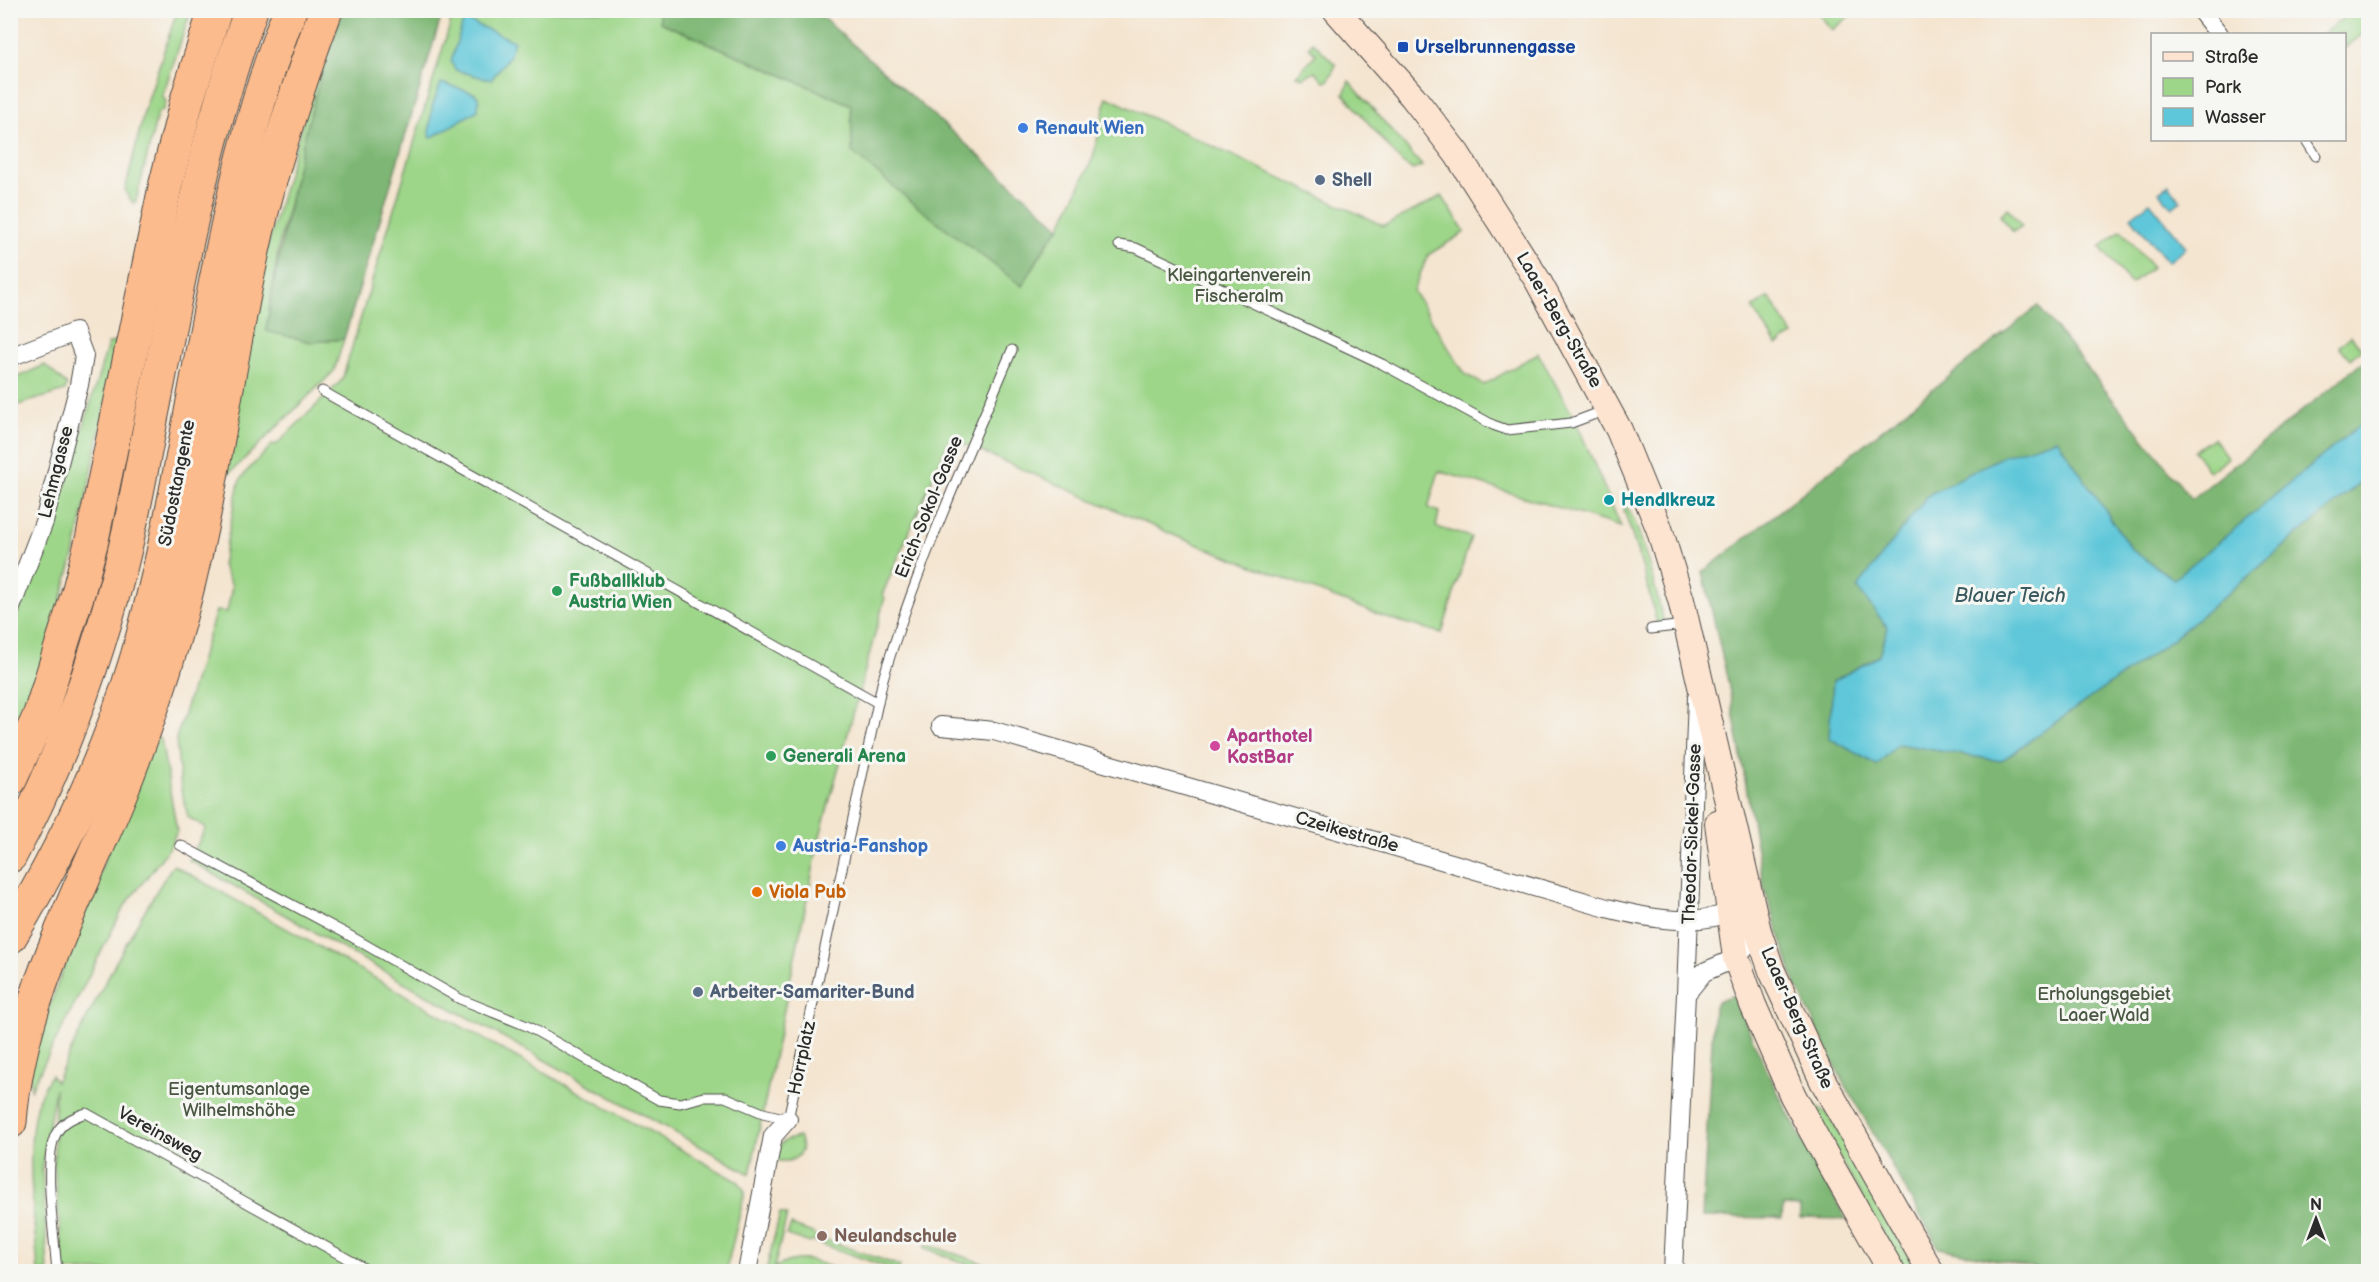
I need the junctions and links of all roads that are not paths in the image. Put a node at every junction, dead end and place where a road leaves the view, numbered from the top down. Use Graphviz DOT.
graph roads {
  1 [pos="215,10"];
  2 [pos="251,10"];
  3 [pos="290,10"];
  4 [pos="326,10"];
  5 [pos="1336,10"];
  6 [pos="2200,10"];
  7 [pos="2218,33"];
  8 [pos="2307,141"];
  9 [pos="2316,156"];
  10 [pos="1119,245"];
  11 [pos="1012,350"];
  12 [pos="10,357"];
  13 [pos="322,391"];
  14 [pos="1608,409"];
  15 [pos="10,610"];
  16 [pos="1687,625"];
  17 [pos="1651,630"];
  18 [pos="1698,674"];
  19 [pos="883,679"];
  20 [pos="878,703"];
  21 [pos="941,726"];
  22 [pos="10,780"];
  23 [pos="180,845"];
  24 [pos="10,856"];
  25 [pos="1741,908"];
  26 [pos="1689,920"];
  27 [pos="1758,931"];
  28 [pos="10,937"];
  29 [pos="1736,958"];
  30 [pos="1686,994"];
  31 [pos="788,1119"];
  32 [pos="10,1122"];
  33 [pos="57,1272"];
  34 [pos="371,1272"];
  35 [pos="747,1272"];
  36 [pos="1672,1272"];
  37 [pos="1892,1272"];
  38 [pos="1931,1272"];
  1 -- 22 [label="highway"];
  2 -- 24 [label="highway, Südosttangente"];
  3 -- 28 [label="highway, Südosttangente"];
  4 -- 32 [label="highway"];
  5 -- 14 [label="main road, Laaer-Berg-Straße"];
  6 -- 7 [label="street"];
  8 -- 9 [label="lane"];
  10 -- 14 [label="lane"];
  11 -- 19 [label="lane, Erich-Sokol-Gasse"];
  12 -- 15 [label="street, Lehmgasse"];
  13 -- 20 [label="lane"];
  14 -- 16 [label="main road, Laaer-Berg-Straße"];
  16 -- 17 [label="lane"];
  16 -- 18 [label="main road, Laaer-Berg-Straße"];
  18 -- 25 [label="main road, Laaer-Berg-Straße"];
  18 -- 26 [label="street, Theodor-Sickel-Gasse"];
  19 -- 20 [label="lane, Horrplatz"];
  20 -- 31 [label="lane, Horrplatz"];
  21 -- 26 [label="street, Czeikestraße"];
  23 -- 31 [label="lane"];
  25 -- 26 [label="street, Czeikestraße"];
  25 -- 27 [label="main road, Laaer-Berg-Straße"];
  25 -- 29 [label="main road, Laaer-Berg-Straße"];
  26 -- 30 [label="street, Theodor-Sickel-Gasse"];
  27 -- 29 [label="street"];
  27 -- 38 [label="main road, Laaer-Berg-Straße"];
  29 -- 30 [label="street"];
  29 -- 37 [label="main road, Laaer-Berg-Straße"];
  30 -- 36 [label="street, Theodor-Sickel-Gasse"];
  31 -- 35 [label="street, Horrplatz"];
  33 -- 34 [label="lane, Vereinsweg"];
}
